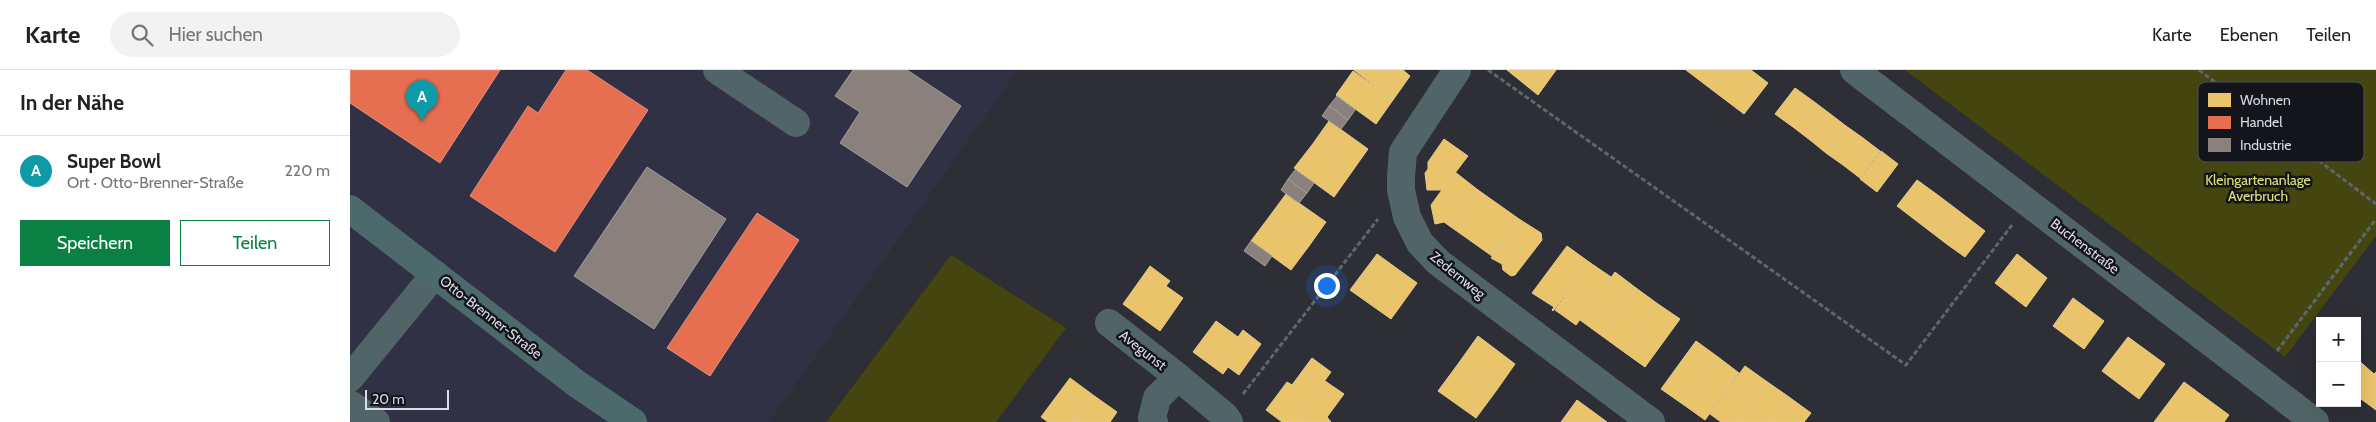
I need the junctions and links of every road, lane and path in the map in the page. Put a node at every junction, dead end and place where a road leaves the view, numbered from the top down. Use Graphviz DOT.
graph roads {
  1 [pos="717,70"];
  2 [pos="1457,70"];
  3 [pos="1488,70"];
  4 [pos="1854,70"];
  5 [pos="2199,70"];
  6 [pos="2215,82"];
  7 [pos="796,123"];
  8 [pos="2321,162"];
  9 [pos="1400,190"];
  10 [pos="2029,203"];
  11 [pos="2376,204"];
  12 [pos="350,209"];
  13 [pos="2376,219"];
  14 [pos="435,274"];
  15 [pos="1109,323"];
  16 [pos="2277,351"];
  17 [pos="1178,377"];
  18 [pos="350,378"];
  19 [pos="350,404"];
  20 [pos="1227,419"];
  21 [pos="376,422"];
  22 [pos="633,422"];
  23 [pos="1154,422"];
  24 [pos="1651,422"];
  25 [pos="2315,422"];
  1 -- 7 [label="street"];
  2 -- 9 [label="street, Zedernweg"];
  3 -- 10 [label="path"];
  4 -- 10 [label="street, Buchenstraße"];
  5 -- 6 [label="path"];
  8 -- 11 [label="path"];
  9 -- 20 [label="path"];
  9 -- 24 [label="street, Zedernweg"];
  10 -- 25 [label="street, Buchenstraße"];
  12 -- 14 [label="main road, Otto-Brenner-Straße"];
  13 -- 16 [label="path"];
  14 -- 18 [label="street"];
  14 -- 22 [label="main road, Otto-Brenner-Straße"];
  15 -- 17 [label="street, Avegunst"];
  17 -- 20 [label="street, Avegunst"];
  17 -- 23 [label="street, Avegunst"];
  19 -- 21 [label="street"];
}
